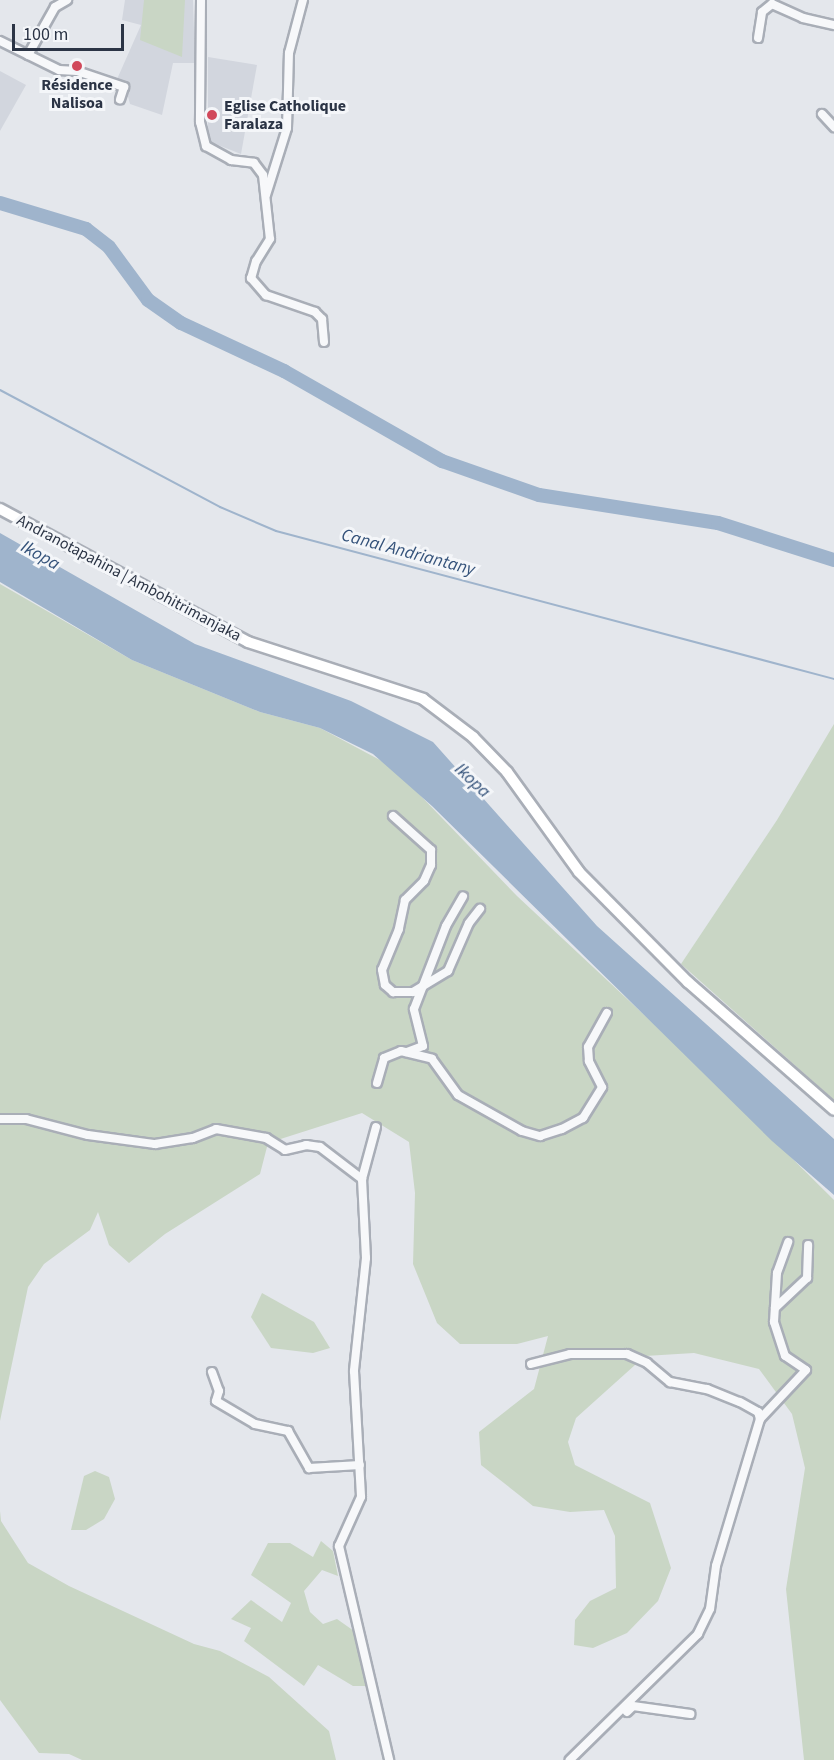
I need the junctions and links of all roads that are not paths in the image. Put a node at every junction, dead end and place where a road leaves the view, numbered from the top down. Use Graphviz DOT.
graph roads {
  1 [pos="67,0"];
  2 [pos="201,0"];
  3 [pos="303,0"];
  4 [pos="834,25"];
  5 [pos="758,38"];
  6 [pos="0,41"];
  7 [pos="28,55"];
  8 [pos="120,99"];
  9 [pos="822,114"];
  10 [pos="834,127"];
  11 [pos="264,205"];
  12 [pos="324,342"];
  13 [pos="0,509"];
  14 [pos="393,816"];
  15 [pos="463,896"];
  16 [pos="480,909"];
  17 [pos="422,988"];
  18 [pos="607,1013"];
  19 [pos="406,1053"];
  20 [pos="377,1083"];
  21 [pos="834,1110"];
  22 [pos="0,1119"];
  23 [pos="376,1127"];
  24 [pos="362,1179"];
  25 [pos="788,1242"];
  26 [pos="808,1245"];
  27 [pos="774,1308"];
  28 [pos="531,1364"];
  29 [pos="213,1372"];
  30 [pos="760,1419"];
  31 [pos="360,1465"];
  32 [pos="690,1714"];
  33 [pos="389,1760"];
  34 [pos="572,1760"];
  1 -- 7 [label="street"];
  2 -- 11 [label="street"];
  3 -- 11 [label="street"];
  4 -- 5 [label="street"];
  6 -- 7 [label="street"];
  7 -- 8 [label="street"];
  9 -- 10 [label="street"];
  11 -- 12 [label="street"];
  13 -- 21 [label="main road, Andranotapahina | Ambohitrimanjaka"];
  14 -- 17 [label="street"];
  15 -- 17 [label="street"];
  16 -- 17 [label="street"];
  17 -- 19 [label="street"];
  18 -- 19 [label="street"];
  19 -- 20 [label="street"];
  22 -- 24 [label="street"];
  23 -- 24 [label="street"];
  24 -- 31 [label="street"];
  25 -- 27 [label="street"];
  26 -- 27 [label="street"];
  27 -- 30 [label="street"];
  28 -- 30 [label="street"];
  29 -- 31 [label="street"];
  30 -- 34 [label="street"];
  31 -- 33 [label="street"];
  32 -- 34 [label="street"];
}
